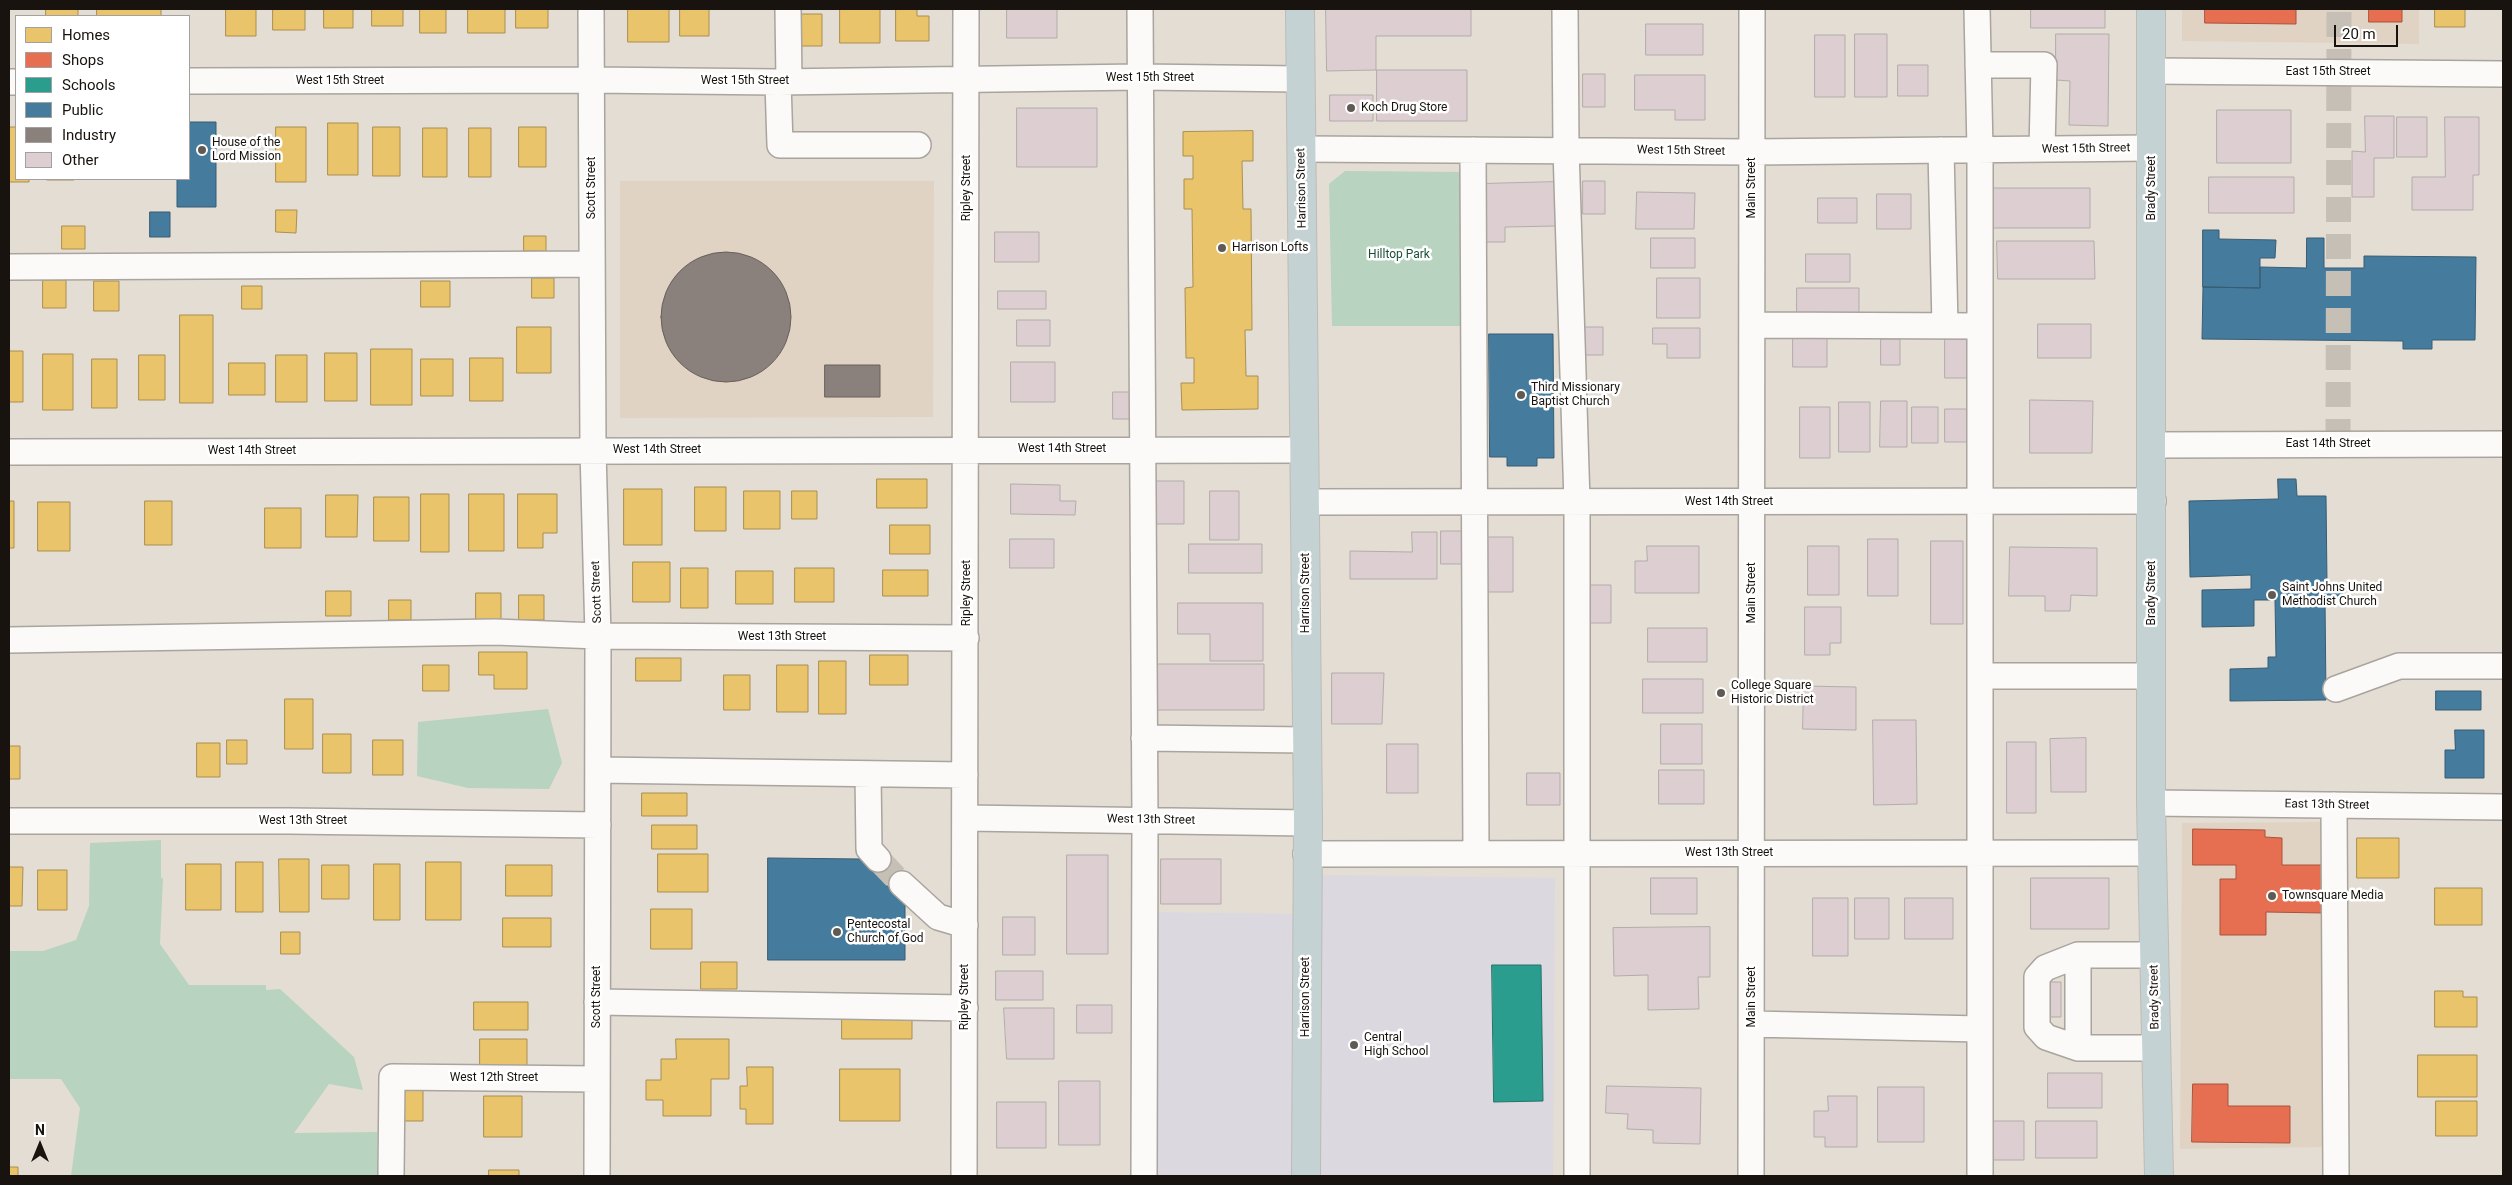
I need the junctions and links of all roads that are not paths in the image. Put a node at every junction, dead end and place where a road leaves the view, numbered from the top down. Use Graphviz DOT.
graph roads {
  1 [pos="591,9"];
  2 [pos="788,9"];
  3 [pos="966,9"];
  4 [pos="1140,9"];
  5 [pos="1300,9"];
  6 [pos="1565,9"];
  7 [pos="1752,9"];
  8 [pos="1977,9"];
  9 [pos="2151,9"];
  10 [pos="1978,65"];
  11 [pos="2152,71"];
  12 [pos="2503,74"];
  13 [pos="1140,78"];
  14 [pos="1300,78"];
  15 [pos="591,80"];
  16 [pos="190,81"];
  17 [pos="966,81"];
  18 [pos="784,82"];
  19 [pos="918,145"];
  20 [pos="2152,148"];
  21 [pos="1301,149"];
  22 [pos="2042,149"];
  23 [pos="1473,150"];
  24 [pos="1566,150"];
  25 [pos="1941,150"];
  26 [pos="1980,150"];
  27 [pos="1752,152"];
  28 [pos="592,264"];
  29 [pos="9,266"];
  30 [pos="1752,325"];
  31 [pos="1945,326"];
  32 [pos="1979,326"];
  33 [pos="2503,444"];
  34 [pos="2152,445"];
  35 [pos="1143,449"];
  36 [pos="593,450"];
  37 [pos="967,450"];
  38 [pos="1305,450"];
  39 [pos="9,452"];
  40 [pos="1980,501"];
  41 [pos="2152,501"];
  42 [pos="1305,502"];
  43 [pos="1474,502"];
  44 [pos="1577,502"];
  45 [pos="1752,502"];
  46 [pos="598,636"];
  47 [pos="966,638"];
  48 [pos="9,640"];
  49 [pos="2503,666"];
  50 [pos="1994,676"];
  51 [pos="2152,676"];
  52 [pos="2336,689"];
  53 [pos="1144,738"];
  54 [pos="1307,740"];
  55 [pos="598,770"];
  56 [pos="868,774"];
  57 [pos="964,775"];
  58 [pos="2151,803"];
  59 [pos="2334,805"];
  60 [pos="2503,807"];
  61 [pos="965,818"];
  62 [pos="1145,820"];
  63 [pos="9,821"];
  64 [pos="1308,824"];
  65 [pos="598,825"];
  66 [pos="2152,852"];
  67 [pos="1476,853"];
  68 [pos="1752,853"];
  69 [pos="1980,853"];
  70 [pos="1306,854"];
  71 [pos="1577,854"];
  72 [pos="878,859"];
  73 [pos="902,884"];
  74 [pos="965,925"];
  75 [pos="2078,955"];
  76 [pos="2154,955"];
  77 [pos="597,1002"];
  78 [pos="964,1008"];
  79 [pos="1752,1024"];
  80 [pos="1980,1029"];
  81 [pos="2078,1048"];
  82 [pos="2156,1048"];
  83 [pos="596,1078"];
  84 [pos="391,1176"];
  85 [pos="597,1176"];
  86 [pos="964,1176"];
  87 [pos="1144,1176"];
  88 [pos="1306,1176"];
  89 [pos="1577,1176"];
  90 [pos="1751,1176"];
  91 [pos="1980,1176"];
  92 [pos="2159,1176"];
  93 [pos="2336,1176"];
  1 -- 15 [label="street, Scott Street"];
  2 -- 18 [label="street"];
  3 -- 17 [label="street, Ripley Street"];
  4 -- 13 [label="street"];
  5 -- 14 [label="highway, Harrison Street"];
  6 -- 24 [label="street"];
  7 -- 27 [label="street, Main Street"];
  8 -- 10 [label="street"];
  9 -- 11 [label="highway, Brady Street"];
  10 -- 22 [label="street"];
  10 -- 26 [label="street"];
  11 -- 12 [label="street, East 15th Street"];
  11 -- 20 [label="highway, Brady Street"];
  13 -- 14 [label="street, West 15th Street"];
  13 -- 17 [label="street, West 15th Street"];
  13 -- 35 [label="street"];
  14 -- 21 [label="highway, Harrison Street"];
  15 -- 16 [label="street, West 15th Street"];
  15 -- 18 [label="street, West 15th Street"];
  15 -- 28 [label="street, Scott Street"];
  17 -- 18 [label="street, West 15th Street"];
  17 -- 37 [label="street, Ripley Street"];
  18 -- 19 [label="street"];
  20 -- 22 [label="street, West 15th Street"];
  20 -- 34 [label="highway, Brady Street"];
  21 -- 23 [label="street, West 15th Street"];
  21 -- 38 [label="highway, Harrison Street"];
  22 -- 26 [label="street, West 15th Street"];
  23 -- 24 [label="street, West 15th Street"];
  23 -- 43 [label="street"];
  24 -- 27 [label="street, West 15th Street"];
  24 -- 44 [label="street"];
  25 -- 26 [label="street, West 15th Street"];
  25 -- 27 [label="street, West 15th Street"];
  25 -- 31 [label="street"];
  26 -- 32 [label="street"];
  27 -- 30 [label="street, Main Street"];
  28 -- 29 [label="street"];
  28 -- 36 [label="street, Scott Street"];
  30 -- 31 [label="street"];
  30 -- 45 [label="street, Main Street"];
  31 -- 32 [label="street"];
  32 -- 40 [label="street"];
  33 -- 34 [label="street, East 14th Street"];
  34 -- 41 [label="highway, Brady Street"];
  35 -- 37 [label="street, West 14th Street"];
  35 -- 38 [label="street, West 14th Street"];
  35 -- 53 [label="street"];
  36 -- 37 [label="street, West 14th Street"];
  36 -- 39 [label="street, West 14th Street"];
  36 -- 46 [label="street, Scott Street"];
  37 -- 47 [label="street, Ripley Street"];
  38 -- 42 [label="highway, Harrison Street"];
  40 -- 41 [label="street, West 14th Street"];
  40 -- 45 [label="street, West 14th Street"];
  40 -- 69 [label="street"];
  41 -- 51 [label="highway, Brady Street"];
  42 -- 43 [label="street, West 14th Street"];
  42 -- 54 [label="highway, Harrison Street"];
  43 -- 44 [label="street, West 14th Street"];
  43 -- 67 [label="street"];
  44 -- 45 [label="street, West 14th Street"];
  44 -- 71 [label="street"];
  45 -- 68 [label="street, Main Street"];
  46 -- 47 [label="street, West 13th Street"];
  46 -- 48 [label="street, West 13th Street"];
  46 -- 55 [label="street, Scott Street"];
  47 -- 57 [label="street, Ripley Street"];
  49 -- 52 [label="street"];
  50 -- 51 [label="street"];
  51 -- 58 [label="highway, Brady Street"];
  53 -- 54 [label="street"];
  53 -- 62 [label="street"];
  54 -- 64 [label="highway, Harrison Street"];
  55 -- 56 [label="street"];
  55 -- 65 [label="street, Scott Street"];
  56 -- 57 [label="street"];
  56 -- 72 [label="street"];
  57 -- 61 [label="street, Ripley Street"];
  58 -- 59 [label="street, East 13th Street"];
  58 -- 66 [label="highway, Brady Street"];
  59 -- 60 [label="street, East 13th Street"];
  59 -- 93 [label="street"];
  61 -- 62 [label="street, West 13th Street"];
  61 -- 74 [label="street, Ripley Street"];
  62 -- 64 [label="street, West 13th Street"];
  62 -- 87 [label="street"];
  63 -- 65 [label="street, West 13th Street"];
  64 -- 70 [label="highway, Harrison Street"];
  65 -- 77 [label="street, Scott Street"];
  66 -- 69 [label="street, West 13th Street"];
  66 -- 76 [label="highway, Brady Street"];
  67 -- 70 [label="street, West 13th Street"];
  67 -- 71 [label="street, West 13th Street"];
  68 -- 69 [label="street, West 13th Street"];
  68 -- 71 [label="street, West 13th Street"];
  68 -- 79 [label="street, Main Street"];
  69 -- 80 [label="street"];
  70 -- 88 [label="highway, Harrison Street"];
  71 -- 89 [label="street"];
  73 -- 74 [label="street"];
  74 -- 78 [label="street, Ripley Street"];
  75 -- 76 [label="street"];
  75 -- 81 [label="street"];
  75 -- 81 [label="street"];
  76 -- 82 [label="highway, Brady Street"];
  77 -- 78 [label="street"];
  77 -- 83 [label="street, Scott Street"];
  78 -- 86 [label="street, Ripley Street"];
  79 -- 80 [label="street"];
  79 -- 90 [label="street, Main Street"];
  80 -- 91 [label="street"];
  81 -- 82 [label="street"];
  82 -- 92 [label="highway, Brady Street"];
  83 -- 84 [label="street, West 12th Street"];
  83 -- 85 [label="street, Scott Street"];
}
